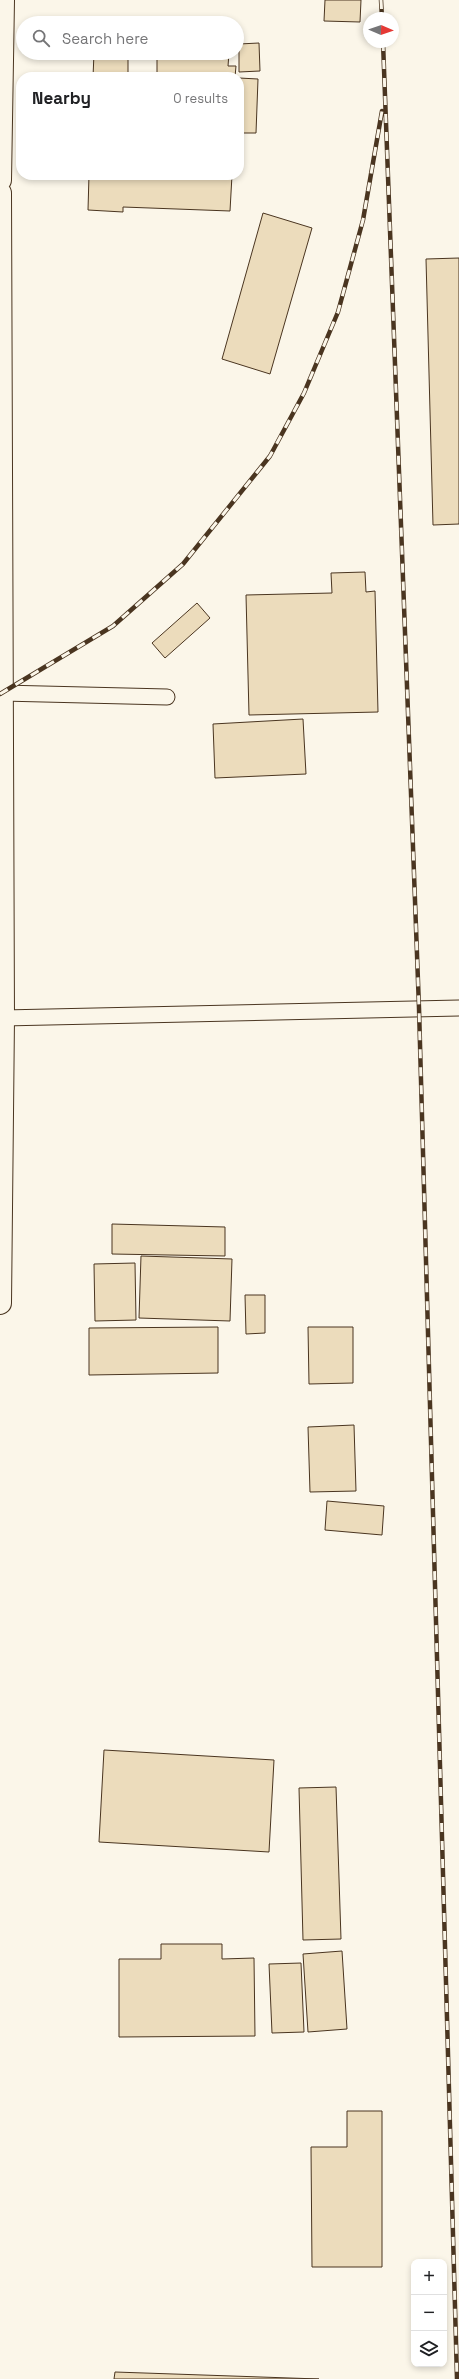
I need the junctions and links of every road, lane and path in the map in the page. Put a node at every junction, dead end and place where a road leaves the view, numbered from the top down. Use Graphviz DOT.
graph roads {
  1 [pos="3,0"];
  2 [pos="0,180"];
  3 [pos="0,193"];
  4 [pos="2,692"];
  5 [pos="167,697"];
  6 [pos="459,1008"];
  7 [pos="3,1018"];
  8 [pos="0,1303"];
  1 -- 2 [label="street"];
  3 -- 4 [label="street"];
  4 -- 5 [label="lane"];
  4 -- 7 [label="street"];
  6 -- 7 [label="lane"];
  7 -- 8 [label="street"];
}
